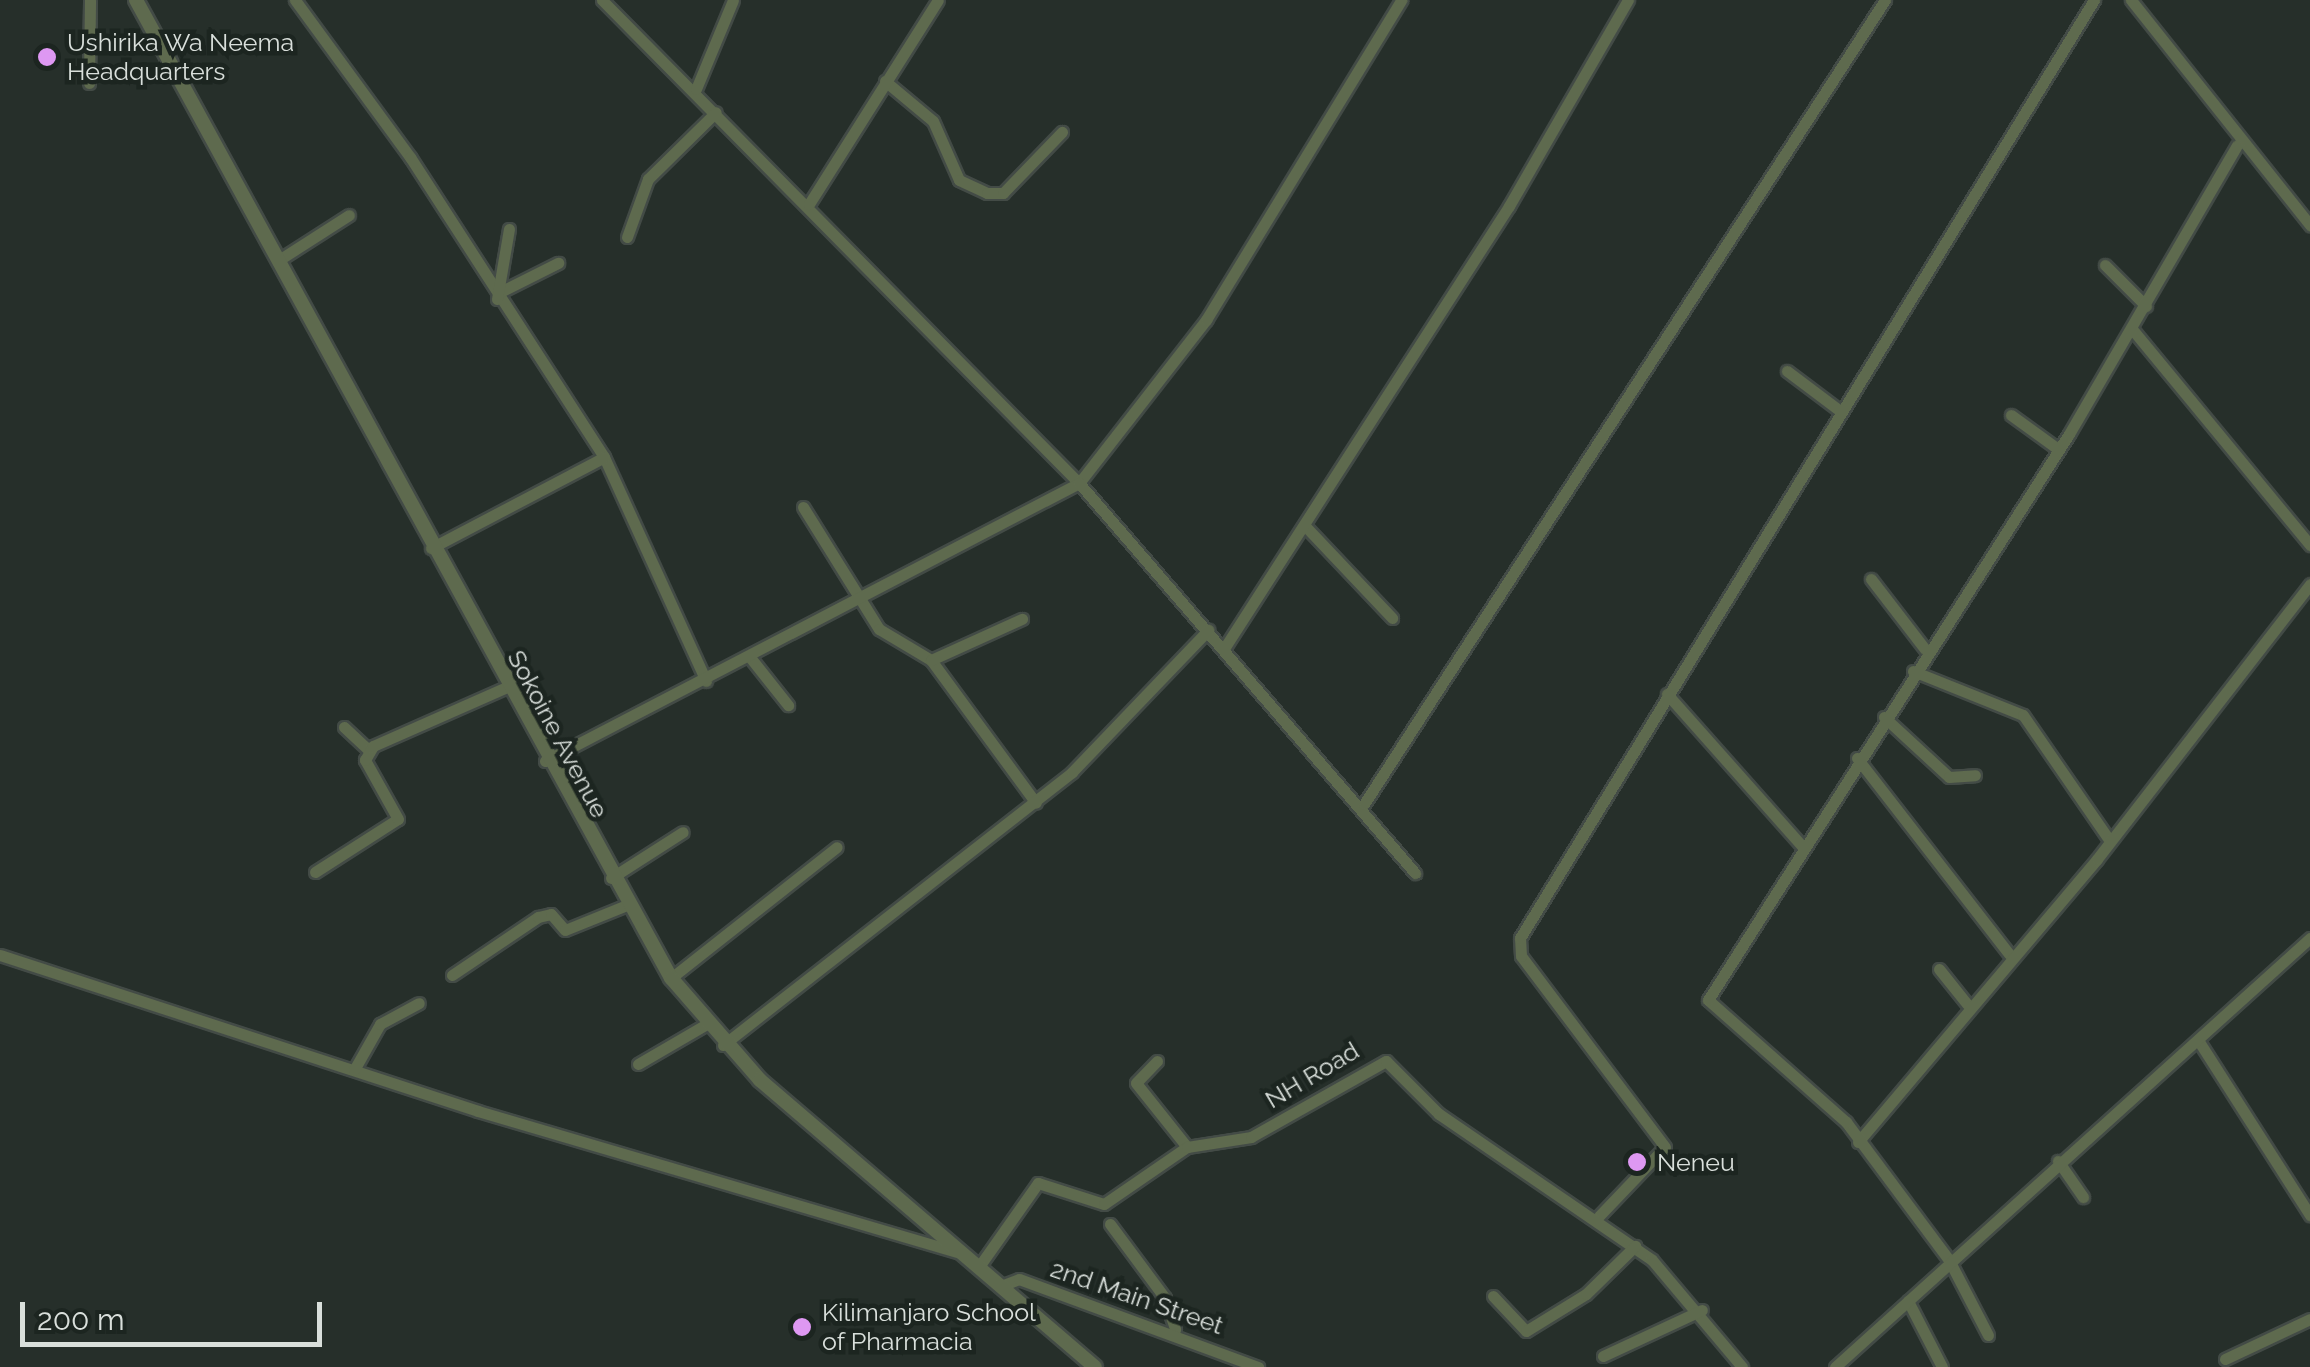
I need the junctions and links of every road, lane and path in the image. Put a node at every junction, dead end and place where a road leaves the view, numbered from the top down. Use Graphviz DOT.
graph roads {
  1 [pos="90,0"];
  2 [pos="136,0"];
  3 [pos="295,0"];
  4 [pos="602,0"];
  5 [pos="733,0"];
  6 [pos="938,0"];
  7 [pos="1401,0"];
  8 [pos="1628,0"];
  9 [pos="1884,0"];
  10 [pos="2094,0"];
  11 [pos="2133,1"];
  12 [pos="885,81"];
  13 [pos="88,84"];
  14 [pos="696,89"];
  15 [pos="716,112"];
  16 [pos="1062,132"];
  17 [pos="2238,145"];
  18 [pos="809,204"];
  19 [pos="349,214"];
  20 [pos="2310,225"];
  21 [pos="509,229"];
  22 [pos="627,237"];
  23 [pos="279,260"];
  24 [pos="558,263"];
  25 [pos="2106,266"];
  26 [pos="500,295"];
  27 [pos="2146,306"];
  28 [pos="2132,329"];
  29 [pos="1787,371"];
  30 [pos="1839,410"];
  31 [pos="2011,415"];
  32 [pos="2058,450"];
  33 [pos="604,456"];
  34 [pos="1078,483"];
  35 [pos="803,507"];
  36 [pos="1307,528"];
  37 [pos="2310,545"];
  38 [pos="431,548"];
  39 [pos="1871,578"];
  40 [pos="2310,584"];
  41 [pos="860,599"];
  42 [pos="1392,618"];
  43 [pos="1022,619"];
  44 [pos="1208,630"];
  45 [pos="1225,646"];
  46 [pos="1925,650"];
  47 [pos="749,656"];
  48 [pos="932,660"];
  49 [pos="1913,671"];
  50 [pos="706,681"];
  51 [pos="507,687"];
  52 [pos="1667,694"];
  53 [pos="788,705"];
  54 [pos="1884,717"];
  55 [pos="344,727"];
  56 [pos="369,750"];
  57 [pos="1857,758"];
  58 [pos="545,760"];
  59 [pos="1975,775"];
  60 [pos="1036,804"];
  61 [pos="1364,804"];
  62 [pos="683,832"];
  63 [pos="2110,842"];
  64 [pos="1800,845"];
  65 [pos="837,847"];
  66 [pos="315,872"];
  67 [pos="1415,873"];
  68 [pos="611,878"];
  69 [pos="627,905"];
  70 [pos="2310,938"];
  71 [pos="2009,954"];
  72 [pos="0,955"];
  73 [pos="1938,969"];
  74 [pos="452,976"];
  75 [pos="670,978"];
  76 [pos="419,1003"];
  77 [pos="1966,1004"];
  78 [pos="706,1025"];
  79 [pos="2198,1040"];
  80 [pos="722,1046"];
  81 [pos="1157,1061"];
  82 [pos="638,1064"];
  83 [pos="354,1070"];
  84 [pos="1858,1142"];
  85 [pos="1187,1147"];
  86 [pos="2058,1162"];
  87 [pos="2083,1197"];
  88 [pos="2310,1215"];
  89 [pos="1599,1216"];
  90 [pos="1110,1224"];
  91 [pos="1635,1246"];
  92 [pos="958,1252"];
  93 [pos="1949,1260"];
  94 [pos="978,1268"];
  95 [pos="1002,1286"];
  96 [pos="1493,1296"];
  97 [pos="1908,1300"];
  98 [pos="1702,1310"];
  99 [pos="2310,1320"];
  100 [pos="1175,1329"];
  101 [pos="1988,1334"];
  102 [pos="1603,1356"];
  103 [pos="2226,1359"];
  104 [pos="1095,1367"];
  105 [pos="1258,1367"];
  106 [pos="1742,1367"];
  107 [pos="1835,1367"];
  108 [pos="1942,1367"];
  1 -- 13 [label="street"];
  2 -- 23 [label="street, Sokoine Avenue"];
  3 -- 26 [label="street"];
  4 -- 14 [label="street"];
  5 -- 14 [label="street"];
  6 -- 12 [label="street"];
  7 -- 34 [label="street"];
  8 -- 36 [label="street"];
  9 -- 61 [label="street"];
  10 -- 30 [label="street"];
  11 -- 17 [label="street"];
  12 -- 16 [label="street"];
  12 -- 18 [label="street"];
  14 -- 15 [label="street"];
  15 -- 18 [label="street"];
  15 -- 22 [label="street"];
  17 -- 20 [label="street"];
  17 -- 27 [label="street"];
  18 -- 34 [label="street"];
  19 -- 23 [label="street"];
  21 -- 26 [label="street"];
  23 -- 38 [label="street, Sokoine Avenue"];
  24 -- 26 [label="street"];
  25 -- 27 [label="street"];
  26 -- 33 [label="street"];
  27 -- 28 [label="street"];
  28 -- 32 [label="street"];
  28 -- 37 [label="street"];
  29 -- 30 [label="street"];
  30 -- 52 [label="street"];
  31 -- 32 [label="street"];
  32 -- 46 [label="street"];
  33 -- 38 [label="street"];
  33 -- 50 [label="street"];
  34 -- 41 [label="street"];
  34 -- 44 [label="street"];
  35 -- 41 [label="street"];
  36 -- 42 [label="street"];
  36 -- 45 [label="street"];
  38 -- 51 [label="street, Sokoine Avenue"];
  39 -- 46 [label="street"];
  40 -- 63 [label="street"];
  41 -- 47 [label="street"];
  41 -- 48 [label="street"];
  43 -- 48 [label="street"];
  44 -- 45 [label="street"];
  44 -- 60 [label="street"];
  45 -- 61 [label="street"];
  46 -- 49 [label="street"];
  47 -- 50 [label="street"];
  47 -- 53 [label="street"];
  48 -- 60 [label="street"];
  49 -- 54 [label="street"];
  49 -- 63 [label="street"];
  50 -- 58 [label="street"];
  51 -- 56 [label="street"];
  51 -- 58 [label="street, Sokoine Avenue"];
  52 -- 64 [label="street"];
  52 -- 89 [label="street"];
  54 -- 57 [label="street"];
  54 -- 59 [label="street"];
  55 -- 56 [label="street"];
  56 -- 66 [label="street"];
  57 -- 64 [label="street"];
  57 -- 71 [label="street"];
  58 -- 68 [label="street, Sokoine Avenue"];
  60 -- 80 [label="street"];
  61 -- 67 [label="street"];
  62 -- 68 [label="street"];
  63 -- 71 [label="street"];
  64 -- 84 [label="street"];
  65 -- 75 [label="street"];
  68 -- 69 [label="street, Sokoine Avenue"];
  69 -- 74 [label="street"];
  69 -- 75 [label="street, Sokoine Avenue"];
  70 -- 79 [label="street"];
  71 -- 77 [label="street"];
  72 -- 83 [label="street"];
  73 -- 77 [label="street"];
  75 -- 78 [label="street, Sokoine Avenue"];
  76 -- 83 [label="street"];
  77 -- 84 [label="street"];
  78 -- 80 [label="street, Sokoine Avenue"];
  78 -- 82 [label="street"];
  79 -- 86 [label="street"];
  79 -- 88 [label="street"];
  80 -- 92 [label="street, Sokoine Avenue"];
  81 -- 85 [label="street"];
  83 -- 92 [label="street"];
  84 -- 93 [label="street"];
  85 -- 89 [label="street, NH Road"];
  85 -- 94 [label="street, NH Road"];
  86 -- 87 [label="street"];
  86 -- 93 [label="street"];
  89 -- 91 [label="street, NH Road"];
  90 -- 100 [label="street"];
  91 -- 96 [label="street"];
  91 -- 98 [label="street, NH Road"];
  92 -- 94 [label="street, Sokoine Avenue"];
  93 -- 97 [label="street"];
  93 -- 101 [label="street"];
  94 -- 95 [label="street, Sokoine Avenue"];
  95 -- 100 [label="street, 2nd Main Street"];
  95 -- 104 [label="street, Sokoine Avenue"];
  97 -- 107 [label="street"];
  97 -- 108 [label="street"];
  98 -- 102 [label="street"];
  98 -- 106 [label="street, NH Road"];
  99 -- 103 [label="street"];
  100 -- 105 [label="street, 2nd Main Street"];
}
